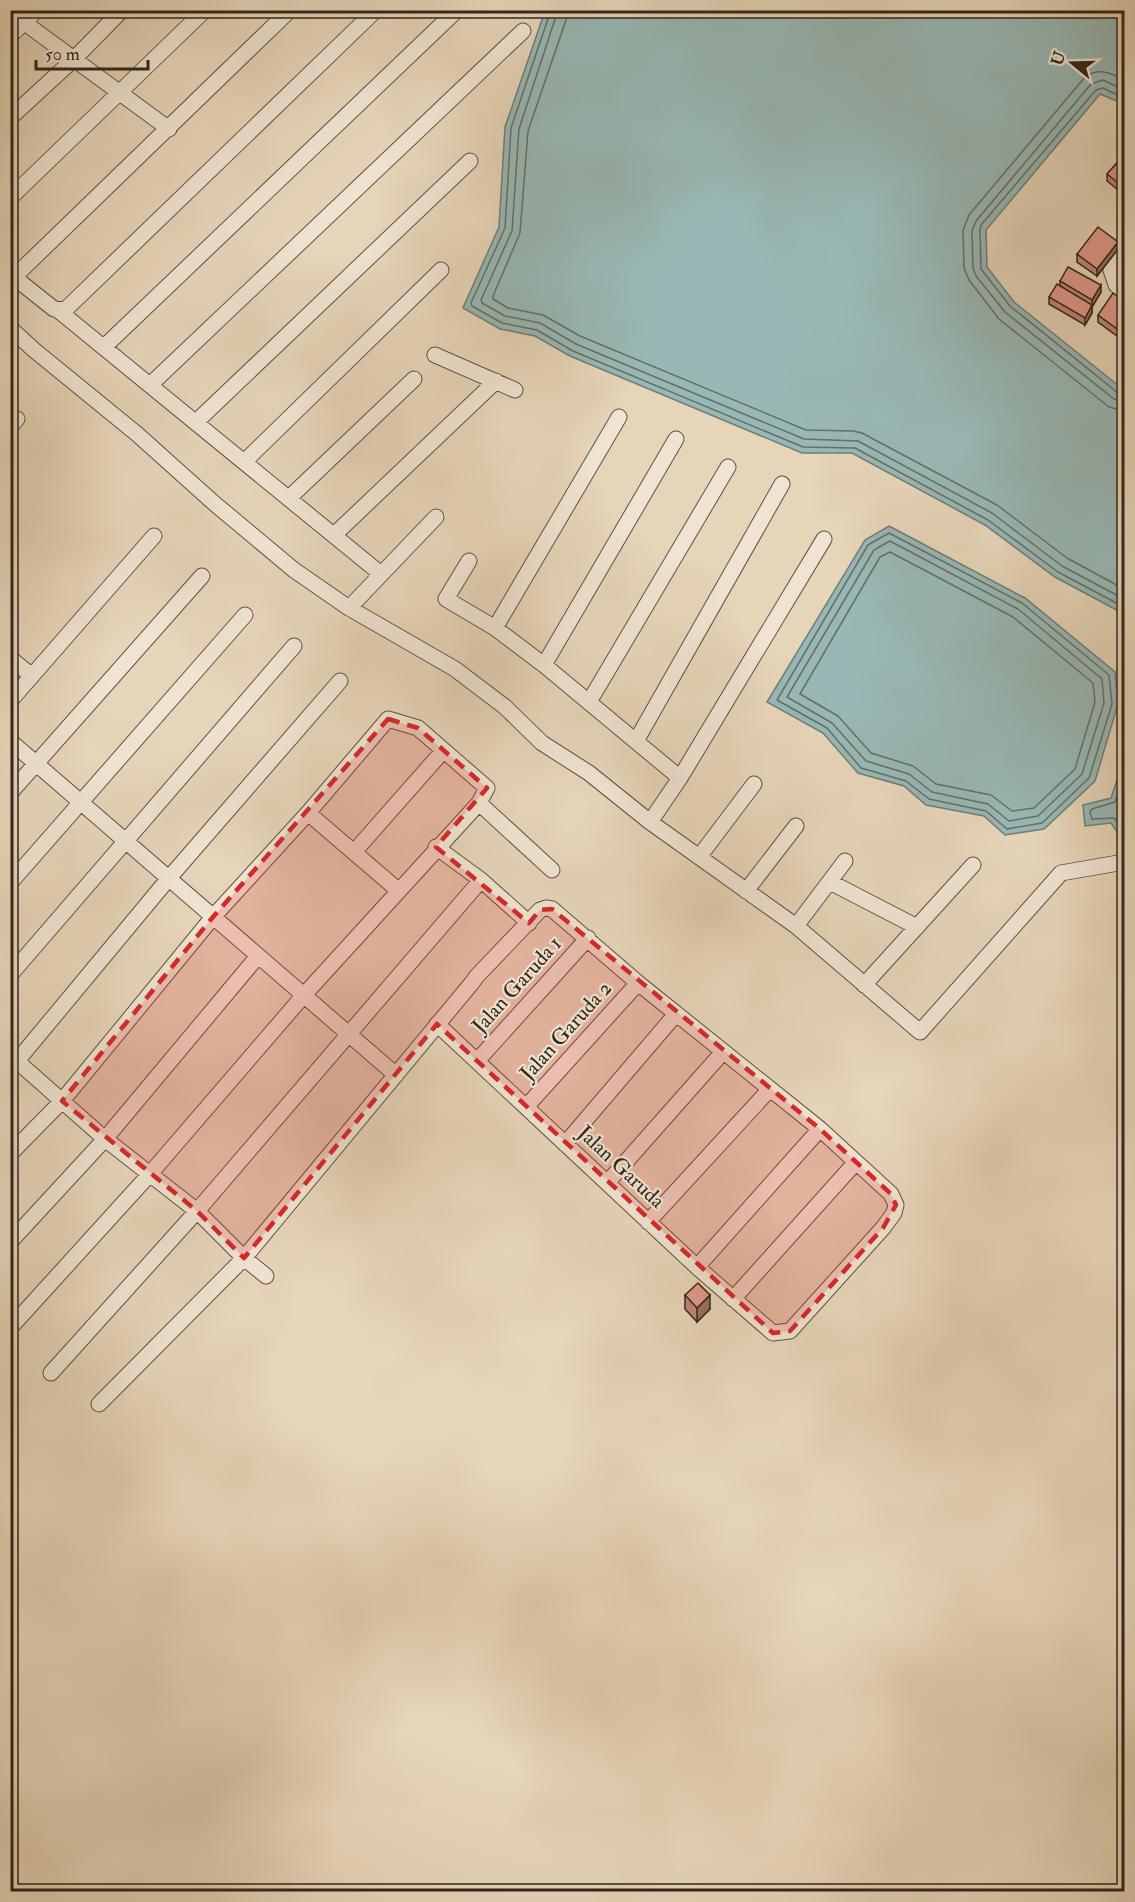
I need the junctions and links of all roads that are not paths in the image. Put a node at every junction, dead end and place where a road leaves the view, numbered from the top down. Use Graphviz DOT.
graph roads {
  1 [pos="37,10"];
  2 [pos="122,10"];
  3 [pos="205,10"];
  4 [pos="290,10"];
  5 [pos="376,10"];
  6 [pos="457,10"];
  7 [pos="10,12"];
  8 [pos="24,22"];
  9 [pos="523,32"];
  10 [pos="10,36"];
  11 [pos="74,59"];
  12 [pos="120,93"];
  13 [pos="10,118"];
  14 [pos="169,129"];
  15 [pos="470,161"];
  16 [pos="10,198"];
  17 [pos="1125,245"];
  18 [pos="441,270"];
  19 [pos="12,276"];
  20 [pos="1125,291"];
  21 [pos="59,311"];
  22 [pos="10,328"];
  23 [pos="104,347"];
  24 [pos="435,355"];
  25 [pos="414,379"];
  26 [pos="496,381"];
  27 [pos="150,385"];
  28 [pos="515,390"];
  29 [pos="619,417"];
  30 [pos="196,422"];
  31 [pos="676,439"];
  32 [pos="244,462"];
  33 [pos="728,467"];
  34 [pos="782,484"];
  35 [pos="289,498"];
  36 [pos="436,518"];
  37 [pos="334,535"];
  38 [pos="154,536"];
  39 [pos="824,539"];
  40 [pos="469,561"];
  41 [pos="381,574"];
  42 [pos="202,576"];
  43 [pos="349,608"];
  44 [pos="245,615"];
  45 [pos="495,628"];
  46 [pos="294,646"];
  47 [pos="10,658"];
  48 [pos="544,665"];
  49 [pos="32,676"];
  50 [pos="340,681"];
  51 [pos="10,701"];
  52 [pos="589,702"];
  53 [pos="10,741"];
  54 [pos="636,741"];
  55 [pos="443,751"];
  56 [pos="36,764"];
  57 [pos="680,778"];
  58 [pos="754,784"];
  59 [pos="10,794"];
  60 [pos="80,802"];
  61 [pos="479,803"];
  62 [pos="308,813"];
  63 [pos="650,822"];
  64 [pos="796,826"];
  65 [pos="125,840"];
  66 [pos="436,847"];
  67 [pos="354,852"];
  68 [pos="699,857"];
  69 [pos="845,861"];
  70 [pos="1125,862"];
  71 [pos="973,865"];
  72 [pos="552,870"];
  73 [pos="169,878"];
  74 [pos="481,880"];
  75 [pos="830,882"];
  76 [pos="10,883"];
  77 [pos="399,891"];
  78 [pos="746,891"];
  79 [pos="213,917"];
  80 [pos="529,923"];
  81 [pos="796,926"];
  82 [pos="917,927"];
  83 [pos="588,938"];
  84 [pos="258,956"];
  85 [pos="10,975"];
  86 [pos="638,983"];
  87 [pos="864,985"];
  88 [pos="304,995"];
  89 [pos="676,1014"];
  90 [pos="437,1024"];
  91 [pos="348,1034"];
  92 [pos="723,1052"];
  93 [pos="14,1058"];
  94 [pos="477,1061"];
  95 [pos="396,1075"];
  96 [pos="770,1089"];
  97 [pos="62,1101"];
  98 [pos="526,1107"];
  99 [pos="819,1129"];
  100 [pos="105,1139"];
  101 [pos="565,1144"];
  102 [pos="10,1154"];
  103 [pos="856,1162"];
  104 [pos="149,1175"];
  105 [pos="607,1183"];
  106 [pos="197,1211"];
  107 [pos="648,1222"];
  108 [pos="10,1242"];
  109 [pos="244,1258"];
  110 [pos="697,1267"];
  111 [pos="266,1276"];
  112 [pos="733,1299"];
  113 [pos="10,1328"];
  114 [pos="51,1373"];
  115 [pos="99,1404"];
  1 -- 8 [label="street"];
  2 -- 11 [label="street"];
  3 -- 12 [label="street"];
  4 -- 14 [label="street"];
  5 -- 21 [label="street"];
  6 -- 23 [label="street"];
  7 -- 8 [label="street"];
  8 -- 10 [label="street"];
  8 -- 11 [label="street"];
  9 -- 27 [label="street"];
  11 -- 12 [label="street"];
  11 -- 13 [label="street"];
  12 -- 14 [label="street"];
  12 -- 16 [label="street"];
  14 -- 19 [label="street"];
  15 -- 30 [label="street"];
  17 -- 20 [label="street"];
  18 -- 32 [label="street"];
  19 -- 21 [label="street"];
  21 -- 23 [label="street"];
  22 -- 43 [label="street"];
  23 -- 27 [label="street"];
  24 -- 26 [label="street"];
  25 -- 35 [label="street"];
  26 -- 28 [label="street"];
  26 -- 37 [label="street"];
  27 -- 30 [label="street"];
  29 -- 45 [label="street"];
  30 -- 32 [label="street"];
  31 -- 48 [label="street"];
  32 -- 35 [label="street"];
  33 -- 52 [label="street"];
  34 -- 54 [label="street"];
  35 -- 37 [label="street"];
  36 -- 41 [label="street"];
  37 -- 41 [label="street"];
  38 -- 49 [label="street"];
  39 -- 57 [label="street"];
  40 -- 45 [label="street"];
  41 -- 43 [label="street"];
  42 -- 56 [label="street"];
  43 -- 63 [label="street"];
  44 -- 60 [label="street"];
  45 -- 48 [label="street"];
  46 -- 65 [label="street"];
  47 -- 49 [label="street"];
  48 -- 52 [label="street"];
  49 -- 51 [label="street"];
  50 -- 73 [label="street"];
  52 -- 54 [label="street"];
  53 -- 56 [label="street"];
  54 -- 57 [label="street"];
  55 -- 61 [label="street"];
  55 -- 62 [label="street"];
  55 -- 67 [label="street"];
  56 -- 59 [label="street"];
  56 -- 60 [label="street"];
  57 -- 63 [label="street"];
  58 -- 68 [label="street"];
  60 -- 65 [label="street"];
  60 -- 76 [label="street"];
  61 -- 66 [label="street"];
  61 -- 72 [label="street"];
  62 -- 67 [label="street"];
  62 -- 79 [label="street"];
  63 -- 68 [label="street"];
  64 -- 78 [label="street"];
  65 -- 73 [label="street"];
  65 -- 85 [label="street"];
  66 -- 74 [label="street"];
  66 -- 77 [label="street"];
  67 -- 77 [label="street"];
  68 -- 78 [label="street"];
  69 -- 75 [label="street"];
  70 -- 87 [label="street"];
  71 -- 82 [label="street"];
  73 -- 79 [label="street"];
  73 -- 93 [label="street"];
  74 -- 80 [label="street"];
  74 -- 91 [label="street"];
  75 -- 81 [label="street"];
  75 -- 82 [label="street"];
  77 -- 88 [label="street"];
  78 -- 81 [label="street"];
  79 -- 84 [label="street"];
  79 -- 97 [label="street"];
  80 -- 83 [label="street"];
  80 -- 90 [label="street"];
  81 -- 87 [label="street"];
  82 -- 87 [label="street"];
  83 -- 86 [label="street"];
  83 -- 94 [label="street, Jalan Garuda 1"];
  84 -- 88 [label="street"];
  84 -- 100 [label="street"];
  86 -- 89 [label="street"];
  86 -- 98 [label="street, Jalan Garuda 2"];
  88 -- 91 [label="street"];
  88 -- 104 [label="street"];
  89 -- 92 [label="street"];
  89 -- 101 [label="street"];
  90 -- 94 [label="street, Jalan Garuda"];
  90 -- 95 [label="street"];
  91 -- 95 [label="street"];
  91 -- 106 [label="street"];
  92 -- 96 [label="street"];
  92 -- 105 [label="street"];
  93 -- 97 [label="street"];
  94 -- 98 [label="street, Jalan Garuda"];
  95 -- 109 [label="street"];
  96 -- 99 [label="street"];
  96 -- 107 [label="street"];
  97 -- 100 [label="street"];
  97 -- 102 [label="street"];
  98 -- 101 [label="street, Jalan Garuda"];
  99 -- 103 [label="street"];
  99 -- 110 [label="street"];
  100 -- 104 [label="street"];
  100 -- 108 [label="street"];
  101 -- 105 [label="street, Jalan Garuda"];
  103 -- 112 [label="street"];
  103 -- 112 [label="street, Jalan Garuda"];
  104 -- 106 [label="street"];
  104 -- 113 [label="street"];
  105 -- 107 [label="street, Jalan Garuda"];
  106 -- 109 [label="street"];
  106 -- 114 [label="street"];
  107 -- 110 [label="street, Jalan Garuda"];
  109 -- 111 [label="street"];
  109 -- 115 [label="street"];
  110 -- 112 [label="street, Jalan Garuda"];
}
